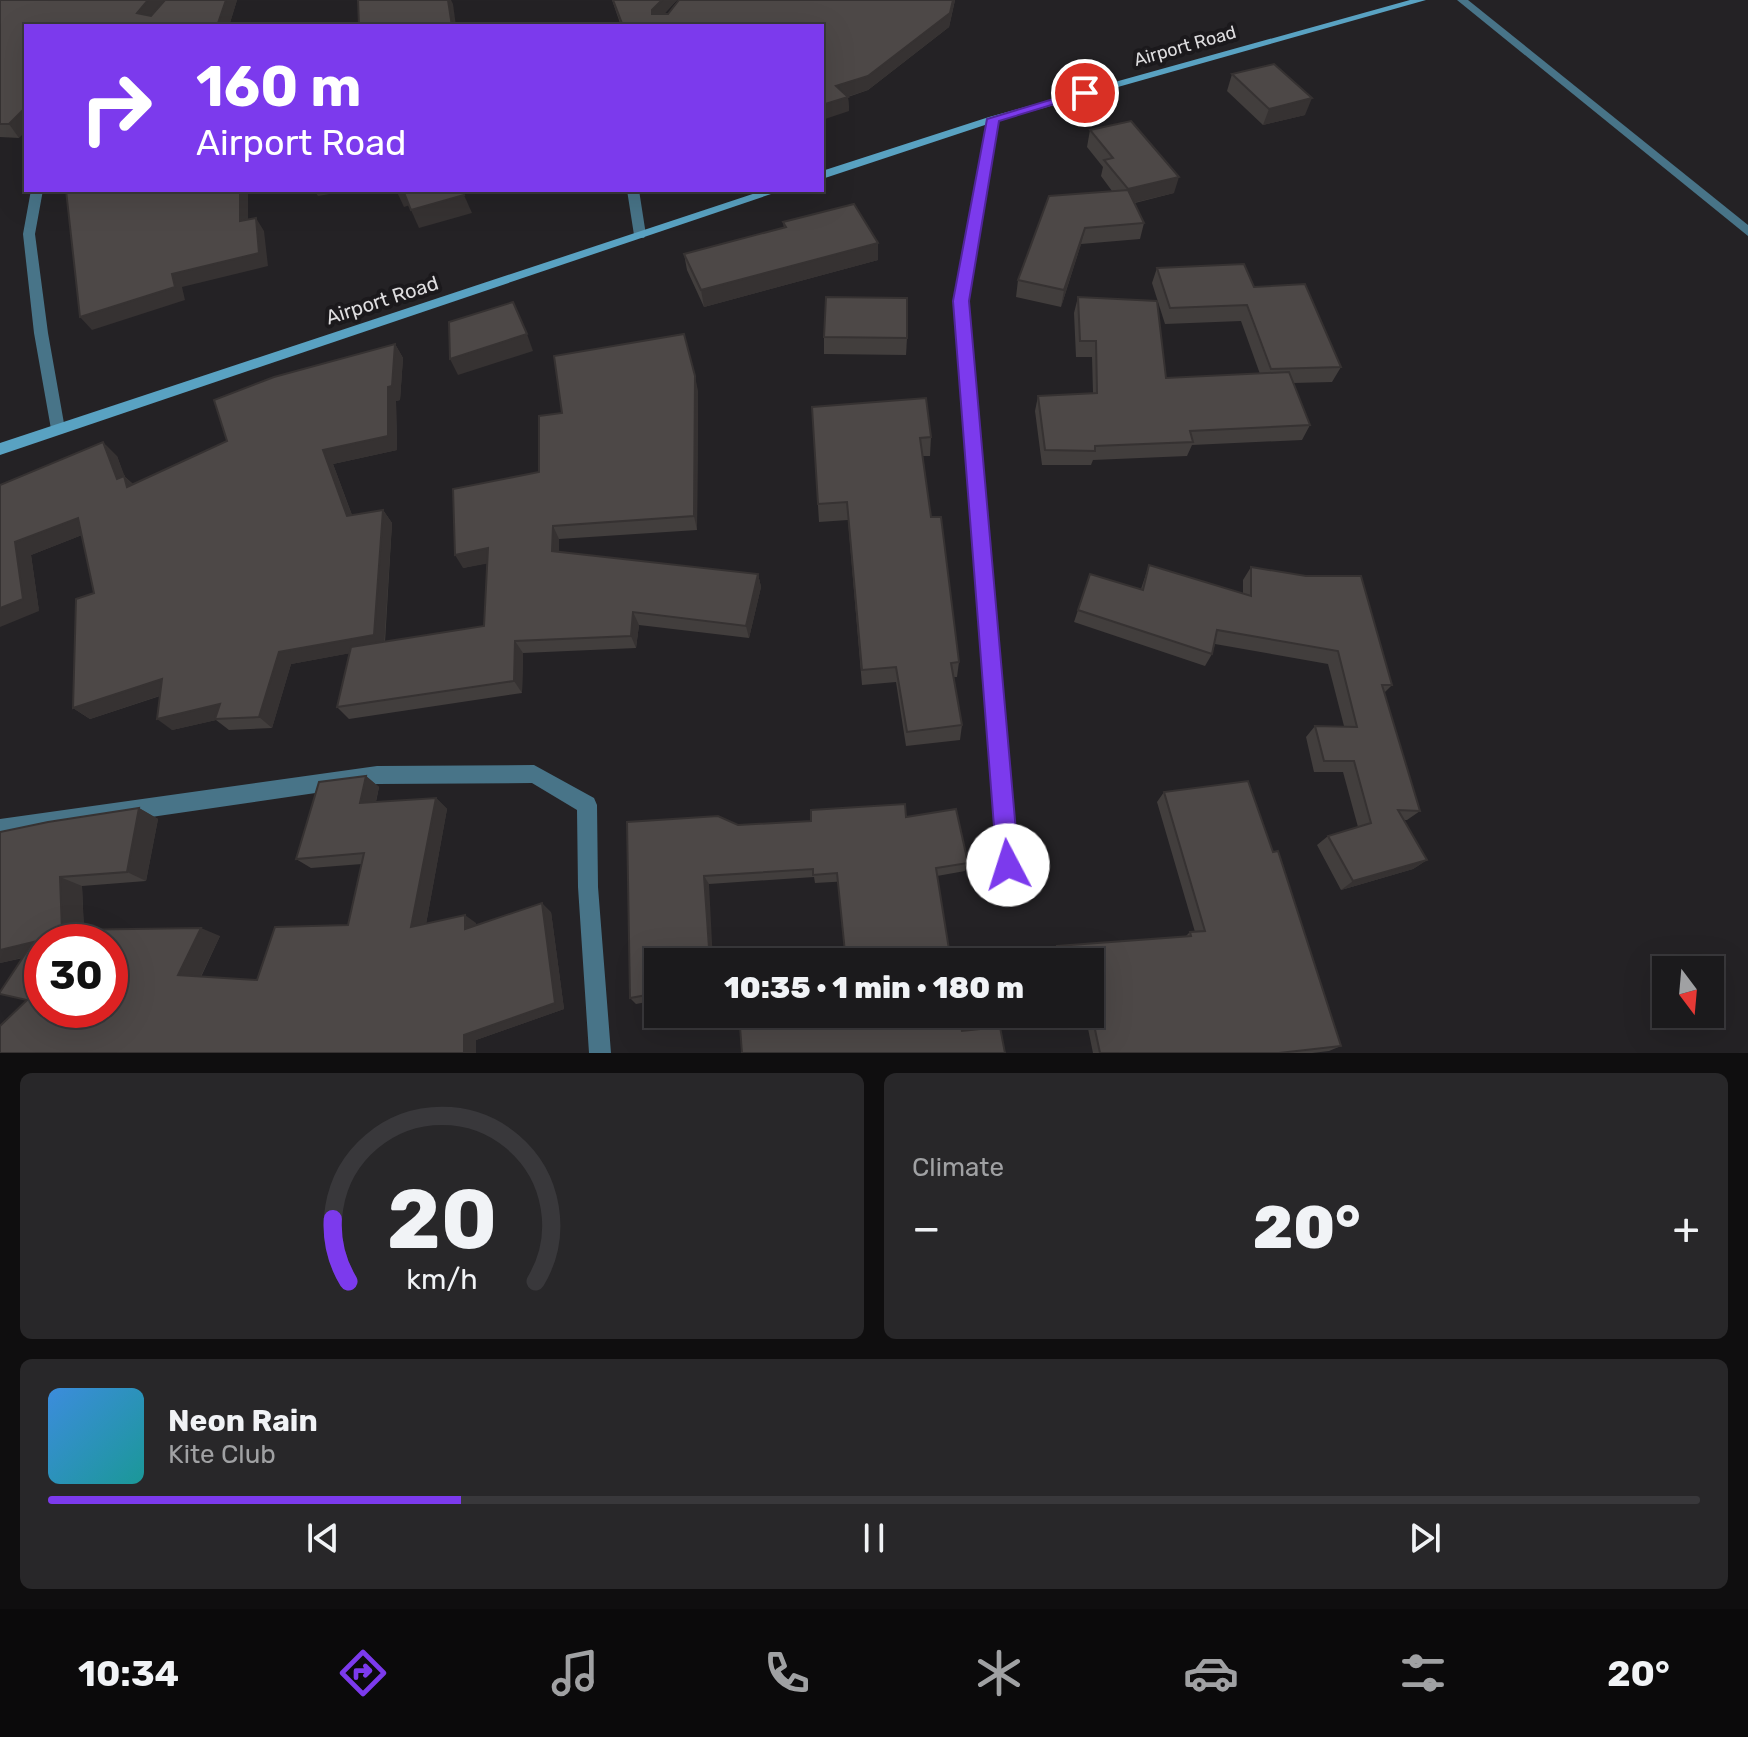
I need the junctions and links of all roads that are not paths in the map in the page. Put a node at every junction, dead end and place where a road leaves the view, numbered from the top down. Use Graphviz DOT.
graph roads {
  1 [pos="1421,0"];
  2 [pos="1462,0"];
  3 [pos="993,119"];
  4 [pos="824,174"];
  5 [pos="37,192"];
  6 [pos="633,192"];
  7 [pos="771,192"];
  8 [pos="1748,232"];
  9 [pos="640,235"];
  10 [pos="58,429"];
  11 [pos="0,449"];
  12 [pos="0,829"];
  13 [pos="1008,865"];
  14 [pos="600,1053"];
  1 -- 3 [label="main road, Airport Road"];
  2 -- 8 [label="street"];
  3 -- 4 [label="main road, Airport Road"];
  3 -- 13 [label="street"];
  5 -- 10 [label="street"];
  6 -- 9 [label="street"];
  7 -- 9 [label="main road, Airport Road"];
  9 -- 10 [label="main road, Airport Road"];
  10 -- 11 [label="main road, Airport Road"];
  12 -- 14 [label="street"];
}
